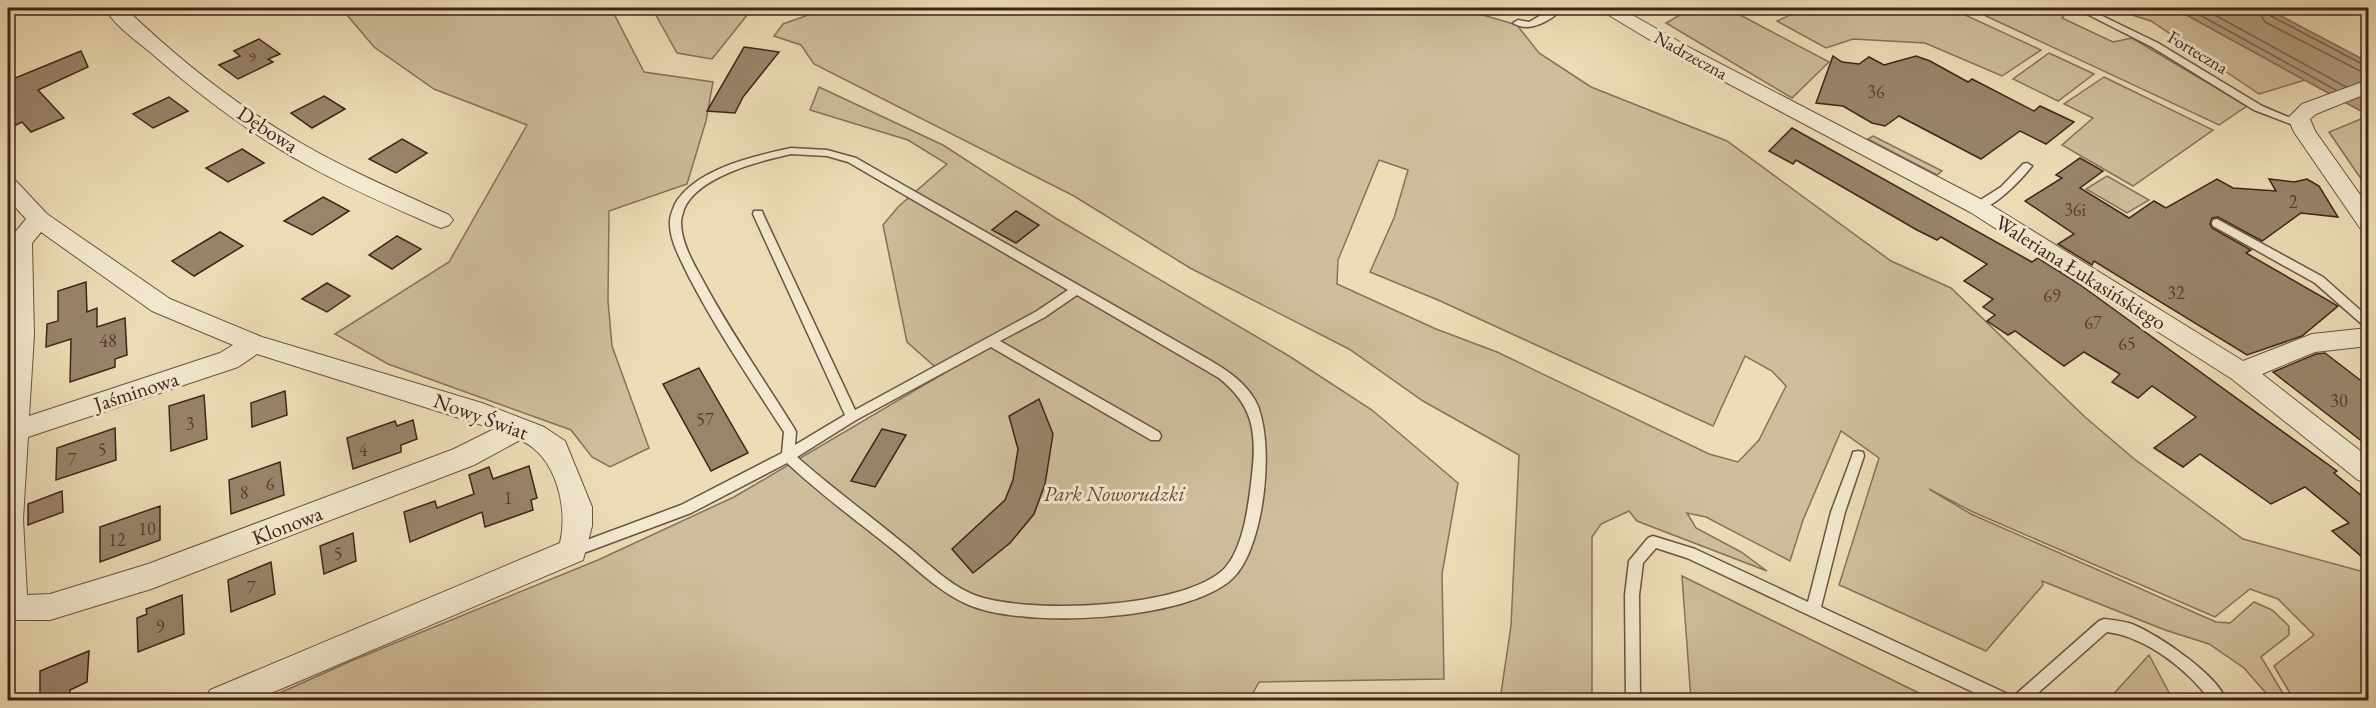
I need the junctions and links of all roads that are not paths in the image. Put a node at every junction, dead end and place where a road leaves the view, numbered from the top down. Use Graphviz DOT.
graph roads {
  1 [pos="114,8"];
  2 [pos="1559,8"];
  3 [pos="1607,8"];
  4 [pos="2080,8"];
  5 [pos="1518,23"];
  6 [pos="2368,86"];
  7 [pos="1775,100"];
  8 [pos="2305,117"];
  9 [pos="2027,166"];
  10 [pos="8,186"];
  11 [pos="1978,207"];
  12 [pos="758,214"];
  13 [pos="39,219"];
  14 [pos="441,220"];
  15 [pos="2368,222"];
  16 [pos="2217,223"];
  17 [pos="1077,289"];
  18 [pos="2368,323"];
  19 [pos="2368,337"];
  20 [pos="990,341"];
  21 [pos="254,344"];
  22 [pos="2241,372"];
  23 [pos="852,417"];
  24 [pos="519,428"];
  25 [pos="15,431"];
  26 [pos="1155,436"];
  27 [pos="788,456"];
  28 [pos="1858,456"];
  29 [pos="2368,472"];
  30 [pos="573,551"];
  31 [pos="1813,611"];
  32 [pos="221,700"];
  33 [pos="1633,700"];
  34 [pos="2005,700"];
  35 [pos="2020,700"];
  36 [pos="2219,700"];
  1 -- 14 [label="street, Dębowa"];
  2 -- 5 [label="lane"];
  3 -- 7 [label="street, Nadrzeczna"];
  4 -- 8 [label="lane, Forteczna"];
  6 -- 8 [label="street"];
  7 -- 11 [label="street, Waleriana Łukasińskiego"];
  8 -- 15 [label="street"];
  9 -- 11 [label="lane"];
  10 -- 13 [label="street, Nowy Świat"];
  11 -- 22 [label="street, Waleriana Łukasińskiego"];
  12 -- 23 [label="lane"];
  13 -- 21 [label="street, Nowy Świat"];
  13 -- 25 [label="street"];
  16 -- 18 [label="lane"];
  17 -- 20 [label="lane"];
  17 -- 27 [label="lane"];
  17 -- 27 [label="lane"];
  19 -- 22 [label="street"];
  20 -- 23 [label="lane"];
  20 -- 26 [label="lane"];
  21 -- 24 [label="street, Nowy Świat"];
  21 -- 25 [label="street, Jaśminowa"];
  22 -- 29 [label="street, Waleriana Łukasińskiego"];
  23 -- 27 [label="lane"];
  24 -- 25 [label="street, Klonowa"];
  24 -- 30 [label="street, Nowy Świat"];
  27 -- 30 [label="lane"];
  28 -- 31 [label="lane"];
  30 -- 32 [label="street"];
  31 -- 33 [label="lane"];
  31 -- 34 [label="lane"];
  35 -- 36 [label="lane"];
}
